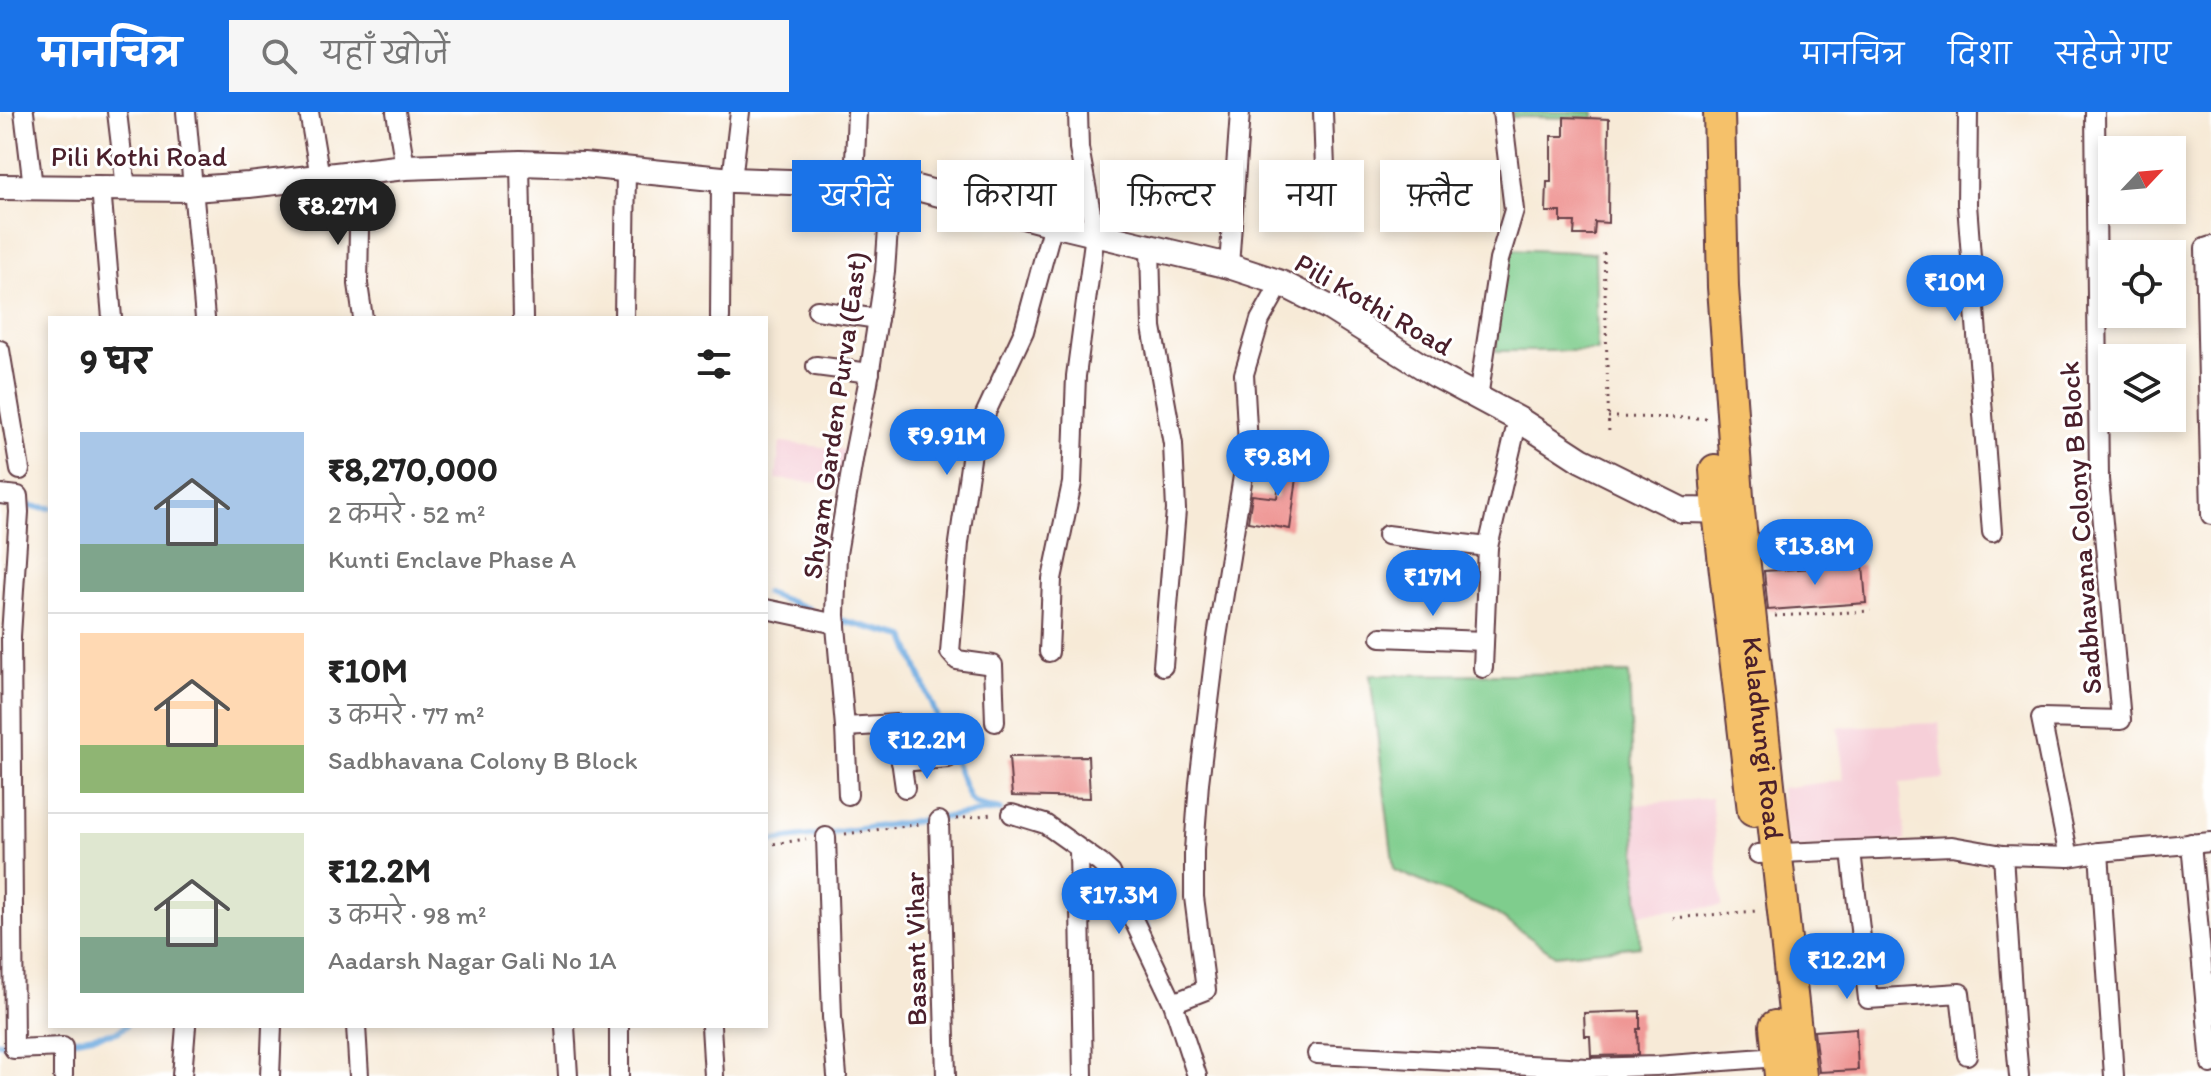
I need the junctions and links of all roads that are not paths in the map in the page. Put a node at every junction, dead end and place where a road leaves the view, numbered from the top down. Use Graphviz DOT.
graph roads {
  1 [pos="24,112"];
  2 [pos="117,112"];
  3 [pos="186,112"];
  4 [pos="309,112"];
  5 [pos="396,112"];
  6 [pos="740,112"];
  7 [pos="857,112"];
  8 [pos="1078,112"];
  9 [pos="1240,112"];
  10 [pos="1323,112"];
  11 [pos="1502,112"];
  12 [pos="1701,112"];
  13 [pos="1719,112"];
  14 [pos="1968,112"];
  15 [pos="2095,112"];
  16 [pos="855,160"];
  17 [pos="1325,160"];
  18 [pos="520,163"];
  19 [pos="405,167"];
  20 [pos="626,168"];
  21 [pos="360,173"];
  22 [pos="320,177"];
  23 [pos="726,179"];
  24 [pos="792,182"];
  25 [pos="0,187"];
  26 [pos="33,187"];
  27 [pos="101,187"];
  28 [pos="126,188"];
  29 [pos="192,189"];
  30 [pos="1084,231"];
  31 [pos="888,232"];
  32 [pos="1051,232"];
  33 [pos="1095,234"];
  34 [pos="2211,246"];
  35 [pos="1150,247"];
  36 [pos="1229,266"];
  37 [pos="1281,283"];
  38 [pos="817,310"];
  39 [pos="112,316"];
  40 [pos="205,316"];
  41 [pos="363,316"];
  42 [pos="523,316"];
  43 [pos="624,316"];
  44 [pos="720,316"];
  45 [pos="878,319"];
  46 [pos="0,350"];
  47 [pos="816,366"];
  48 [pos="870,373"];
  49 [pos="1478,398"];
  50 [pos="1518,419"];
  51 [pos="20,470"];
  52 [pos="0,494"];
  53 [pos="1728,511"];
  54 [pos="2211,515"];
  55 [pos="1992,532"];
  56 [pos="1387,535"];
  57 [pos="1488,547"];
  58 [pos="768,609"];
  59 [pos="836,624"];
  60 [pos="1381,637"];
  61 [pos="1484,641"];
  62 [pos="1049,652"];
  63 [pos="1163,666"];
  64 [pos="1483,668"];
  65 [pos="995,722"];
  66 [pos="845,727"];
  67 [pos="948,758"];
  68 [pos="901,762"];
  69 [pos="905,788"];
  70 [pos="848,795"];
  71 [pos="1012,814"];
  72 [pos="939,821"];
  73 [pos="826,837"];
  74 [pos="2211,842"];
  75 [pos="2191,843"];
  76 [pos="1079,850"];
  77 [pos="1851,851"];
  78 [pos="2099,852"];
  79 [pos="1768,854"];
  80 [pos="2003,855"];
  81 [pos="2069,857"];
  82 [pos="1173,1003"];
  83 [pos="186,1028"];
  84 [pos="272,1028"];
  85 [pos="356,1028"];
  86 [pos="565,1028"];
  87 [pos="619,1028"];
  88 [pos="711,1028"];
  89 [pos="1317,1054"];
  90 [pos="1967,1055"];
  91 [pos="2211,1064"];
  92 [pos="1540,1071"];
  93 [pos="1657,1071"];
  94 [pos="1788,1071"];
  95 [pos="63,1076"];
  96 [pos="182,1076"];
  97 [pos="270,1076"];
  98 [pos="359,1076"];
  99 [pos="568,1076"];
  100 [pos="619,1076"];
  101 [pos="714,1076"];
  102 [pos="837,1076"];
  103 [pos="946,1076"];
  104 [pos="1083,1076"];
  105 [pos="1197,1076"];
  106 [pos="2019,1076"];
  107 [pos="2114,1076"];
  1 -- 26 [label="street"];
  2 -- 28 [label="street"];
  3 -- 29 [label="street"];
  4 -- 22 [label="street"];
  5 -- 19 [label="street"];
  6 -- 23 [label="street"];
  7 -- 16 [label="street"];
  8 -- 33 [label="street"];
  9 -- 36 [label="street"];
  10 -- 17 [label="street"];
  11 -- 49 [label="street"];
  12 -- 53 [label="main road, Kaladhungi Road"];
  13 -- 53 [label="main road, Kaladhungi Road"];
  14 -- 55 [label="street"];
  15 -- 81 [label="street, Sadbhavana Colony B Block"];
  18 -- 19 [label="street, Pili Kothi Road"];
  18 -- 20 [label="street, Pili Kothi Road"];
  18 -- 42 [label="street"];
  19 -- 21 [label="street, Pili Kothi Road"];
  20 -- 23 [label="street, Pili Kothi Road"];
  20 -- 43 [label="street"];
  21 -- 22 [label="street, Pili Kothi Road"];
  21 -- 41 [label="street"];
  22 -- 29 [label="street, Pili Kothi Road"];
  23 -- 24 [label="street, Pili Kothi Road"];
  23 -- 44 [label="street"];
  25 -- 26 [label="street, Pili Kothi Road"];
  26 -- 27 [label="street, Pili Kothi Road"];
  27 -- 28 [label="street, Pili Kothi Road"];
  27 -- 39 [label="street"];
  28 -- 29 [label="street, Pili Kothi Road"];
  29 -- 40 [label="street"];
  30 -- 33 [label="street, Pili Kothi Road"];
  31 -- 45 [label="street, Shyam Garden Purva (East)"];
  32 -- 65 [label="street"];
  33 -- 35 [label="street, Pili Kothi Road"];
  33 -- 62 [label="street"];
  34 -- 54 [label="street"];
  35 -- 36 [label="street, Pili Kothi Road"];
  35 -- 63 [label="street"];
  36 -- 37 [label="street, Pili Kothi Road"];
  37 -- 49 [label="street, Pili Kothi Road"];
  37 -- 82 [label="street"];
  38 -- 45 [label="street"];
  45 -- 48 [label="street, Shyam Garden Purva (East)"];
  46 -- 51 [label="street"];
  47 -- 48 [label="street"];
  48 -- 59 [label="street, Shyam Garden Purva (East)"];
  49 -- 50 [label="street, Pili Kothi Road"];
  50 -- 53 [label="street, Pili Kothi Road"];
  50 -- 57 [label="street"];
  52 -- 95 [label="street"];
  53 -- 79 [label="main road, Kaladhungi Road"];
  53 -- 79 [label="main road, Kaladhungi Road"];
  56 -- 57 [label="street"];
  57 -- 61 [label="street"];
  58 -- 59 [label="street"];
  59 -- 66 [label="street, Shyam Garden Purva (East)"];
  60 -- 61 [label="street"];
  61 -- 64 [label="street"];
  66 -- 68 [label="street"];
  66 -- 70 [label="street, Shyam Garden Purva (East)"];
  67 -- 68 [label="street"];
  68 -- 69 [label="street"];
  71 -- 76 [label="street"];
  72 -- 103 [label="street, Basant Vihar"];
  73 -- 102 [label="street"];
  74 -- 75 [label="street"];
  75 -- 78 [label="street"];
  75 -- 91 [label="street"];
  76 -- 82 [label="street"];
  76 -- 104 [label="street"];
  77 -- 79 [label="street"];
  77 -- 80 [label="street"];
  77 -- 90 [label="street"];
  78 -- 81 [label="street"];
  78 -- 107 [label="street"];
  79 -- 94 [label="main road, Kaladhungi Road"];
  79 -- 94 [label="main road, Kaladhungi Road"];
  80 -- 81 [label="street"];
  80 -- 106 [label="street"];
  82 -- 105 [label="street"];
  83 -- 96 [label="street"];
  84 -- 97 [label="street"];
  85 -- 98 [label="street"];
  86 -- 99 [label="street"];
  87 -- 100 [label="street"];
  88 -- 101 [label="street"];
  89 -- 92 [label="street"];
  92 -- 93 [label="street"];
  93 -- 94 [label="street"];
}
